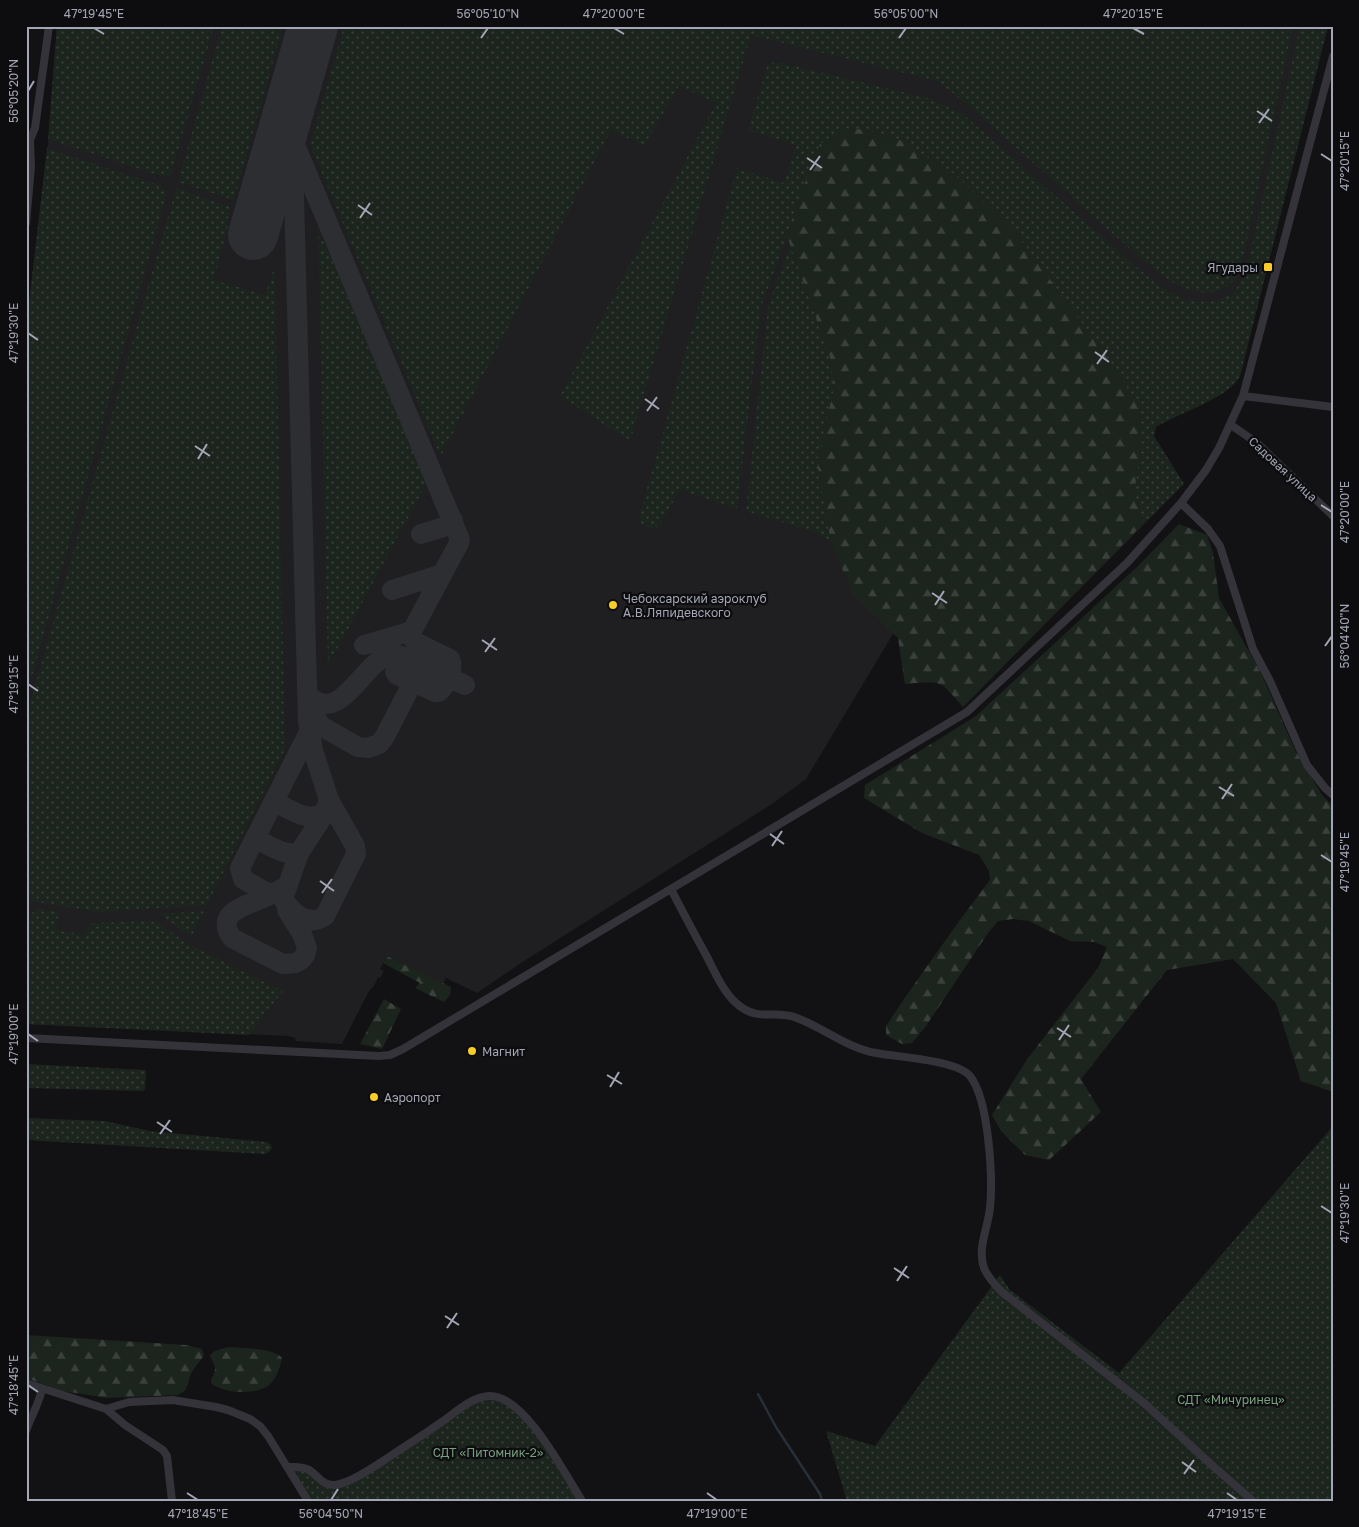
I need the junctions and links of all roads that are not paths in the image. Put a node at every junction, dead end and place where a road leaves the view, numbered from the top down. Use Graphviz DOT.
graph roads {
  1 [pos="49,26"];
  2 [pos="1333,56"];
  3 [pos="26,223"];
  4 [pos="1242,396"];
  5 [pos="1333,407"];
  6 [pos="1230,425"];
  7 [pos="1181,503"];
  8 [pos="1333,516"];
  9 [pos="1333,796"];
  10 [pos="670,889"];
  11 [pos="26,1038"];
  12 [pos="26,1383"];
  13 [pos="42,1389"];
  14 [pos="106,1409"];
  15 [pos="26,1431"];
  16 [pos="288,1467"];
  17 [pos="172,1501"];
  18 [pos="308,1501"];
  19 [pos="582,1501"];
  20 [pos="1253,1501"];
  1 -- 3 [label="street"];
  2 -- 4 [label="street"];
  4 -- 5 [label="street"];
  4 -- 6 [label="street"];
  6 -- 7 [label="street"];
  6 -- 8 [label="street, Садовая улица"];
  7 -- 9 [label="street"];
  7 -- 10 [label="street"];
  10 -- 11 [label="street"];
  10 -- 20 [label="street"];
  12 -- 13 [label="street"];
  13 -- 14 [label="street"];
  13 -- 15 [label="street"];
  14 -- 16 [label="street"];
  14 -- 17 [label="street"];
  16 -- 18 [label="street"];
  16 -- 19 [label="street"];
}
